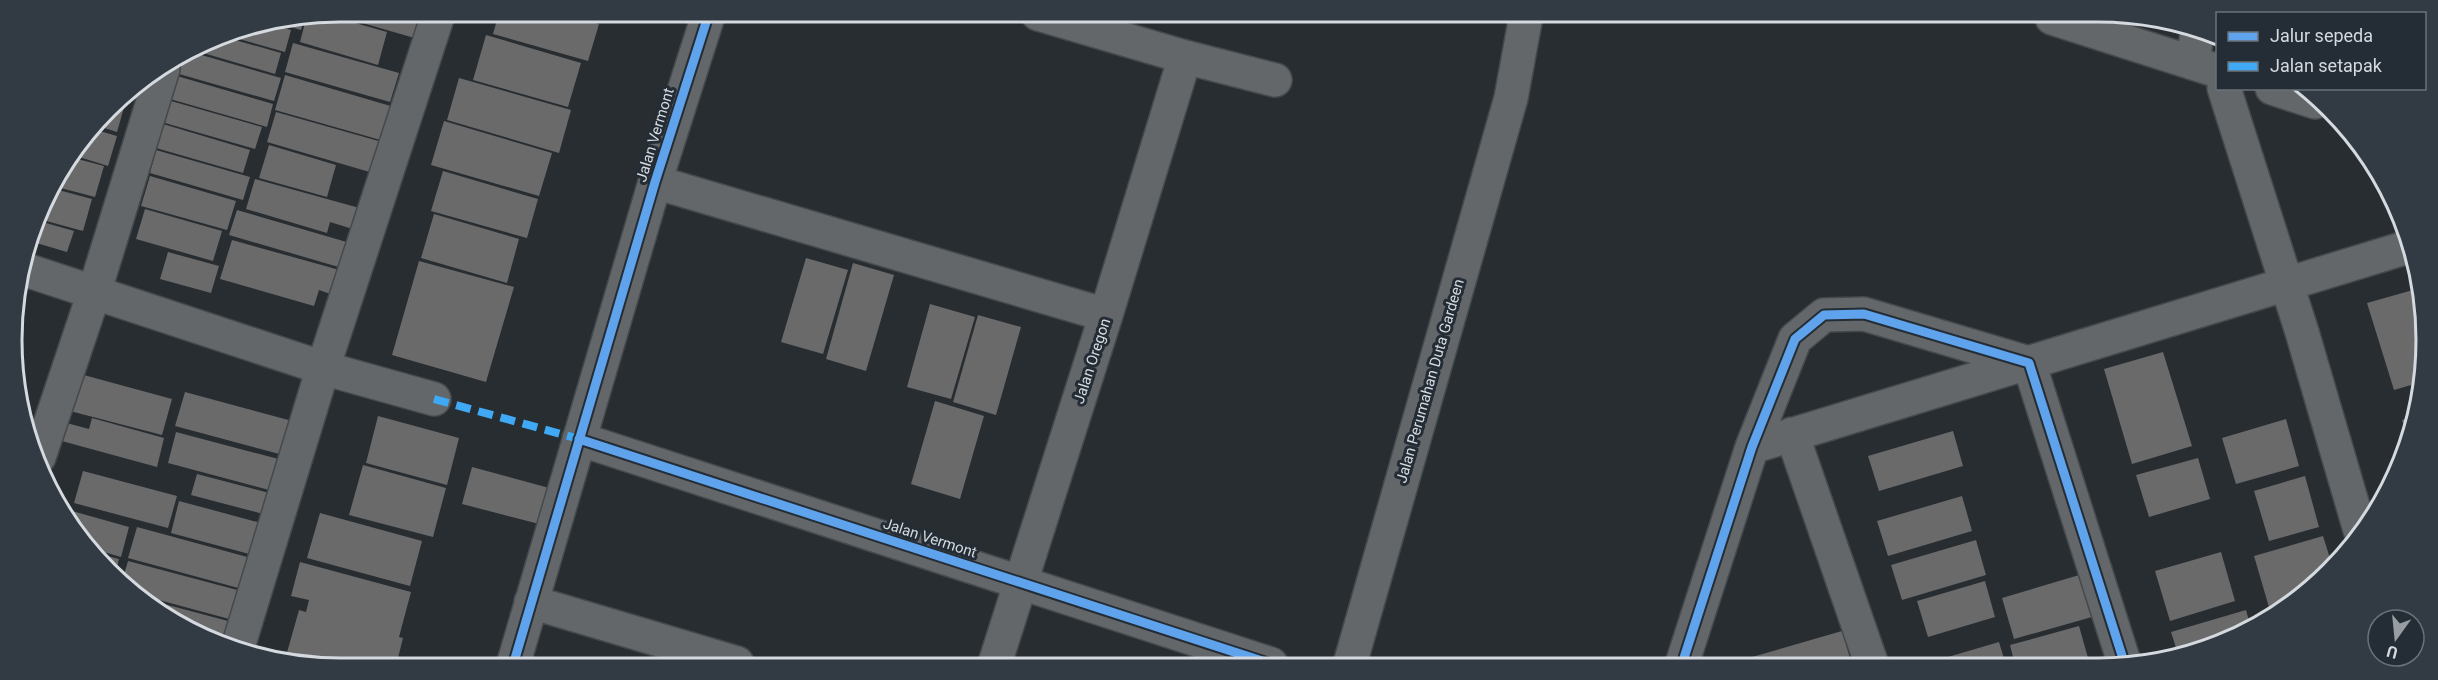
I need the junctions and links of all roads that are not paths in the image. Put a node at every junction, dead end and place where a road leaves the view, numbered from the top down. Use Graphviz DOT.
graph roads {
  1 [pos="436,22"];
  2 [pos="706,22"];
  3 [pos="1065,22"];
  4 [pos="1525,22"];
  5 [pos="1544,22"];
  6 [pos="2068,22"];
  7 [pos="2203,56"];
  8 [pos="1185,57"];
  9 [pos="160,79"];
  10 [pos="1275,80"];
  11 [pos="2225,90"];
  12 [pos="2278,90"];
  13 [pos="1511,98"];
  14 [pos="2304,98"];
  15 [pos="655,182"];
  16 [pos="2402,249"];
  17 [pos="30,271"];
  18 [pos="2286,285"];
  19 [pos="94,293"];
  20 [pos="1106,315"];
  21 [pos="2029,363"];
  22 [pos="323,368"];
  23 [pos="434,399"];
  24 [pos="1792,435"];
  25 [pos="579,438"];
  26 [pos="1752,447"];
  27 [pos="42,449"];
  28 [pos="2358,522"];
  29 [pos="1021,583"];
  30 [pos="531,602"];
  31 [pos="240,642"];
  32 [pos="2122,657"];
  33 [pos="515,658"];
  34 [pos="720,658"];
  35 [pos="997,658"];
  36 [pos="1252,658"];
  37 [pos="1352,658"];
  38 [pos="1684,658"];
  39 [pos="1870,658"];
  1 -- 22 [label="street"];
  2 -- 15 [label="street, Jalan Vermont"];
  3 -- 8 [label="street"];
  4 -- 13 [label="street, Jalan Perumahan Duta Gardeen"];
  5 -- 13 [label="street, Jalan Perumahan Duta Gardeen"];
  6 -- 7 [label="street"];
  8 -- 10 [label="street"];
  8 -- 20 [label="street, Jalan Oregon"];
  9 -- 19 [label="street"];
  11 -- 18 [label="street"];
  12 -- 14 [label="street"];
  13 -- 37 [label="street, Jalan Perumahan Duta Gardeen"];
  15 -- 20 [label="street"];
  15 -- 25 [label="street, Jalan Vermont"];
  16 -- 18 [label="street"];
  17 -- 19 [label="street"];
  18 -- 21 [label="street"];
  18 -- 28 [label="street"];
  19 -- 22 [label="street"];
  19 -- 27 [label="street"];
  20 -- 29 [label="street, Jalan Oregon"];
  21 -- 24 [label="street"];
  21 -- 26 [label="street"];
  21 -- 32 [label="street"];
  22 -- 23 [label="street"];
  22 -- 31 [label="street"];
  24 -- 26 [label="street"];
  24 -- 39 [label="street"];
  25 -- 29 [label="street, Jalan Vermont"];
  25 -- 30 [label="street, Jalan Vermont"];
  26 -- 38 [label="street"];
  29 -- 35 [label="street, Jalan Oregon"];
  29 -- 36 [label="street, Jalan Vermont"];
  30 -- 33 [label="street, Jalan Vermont"];
  30 -- 34 [label="street"];
}
